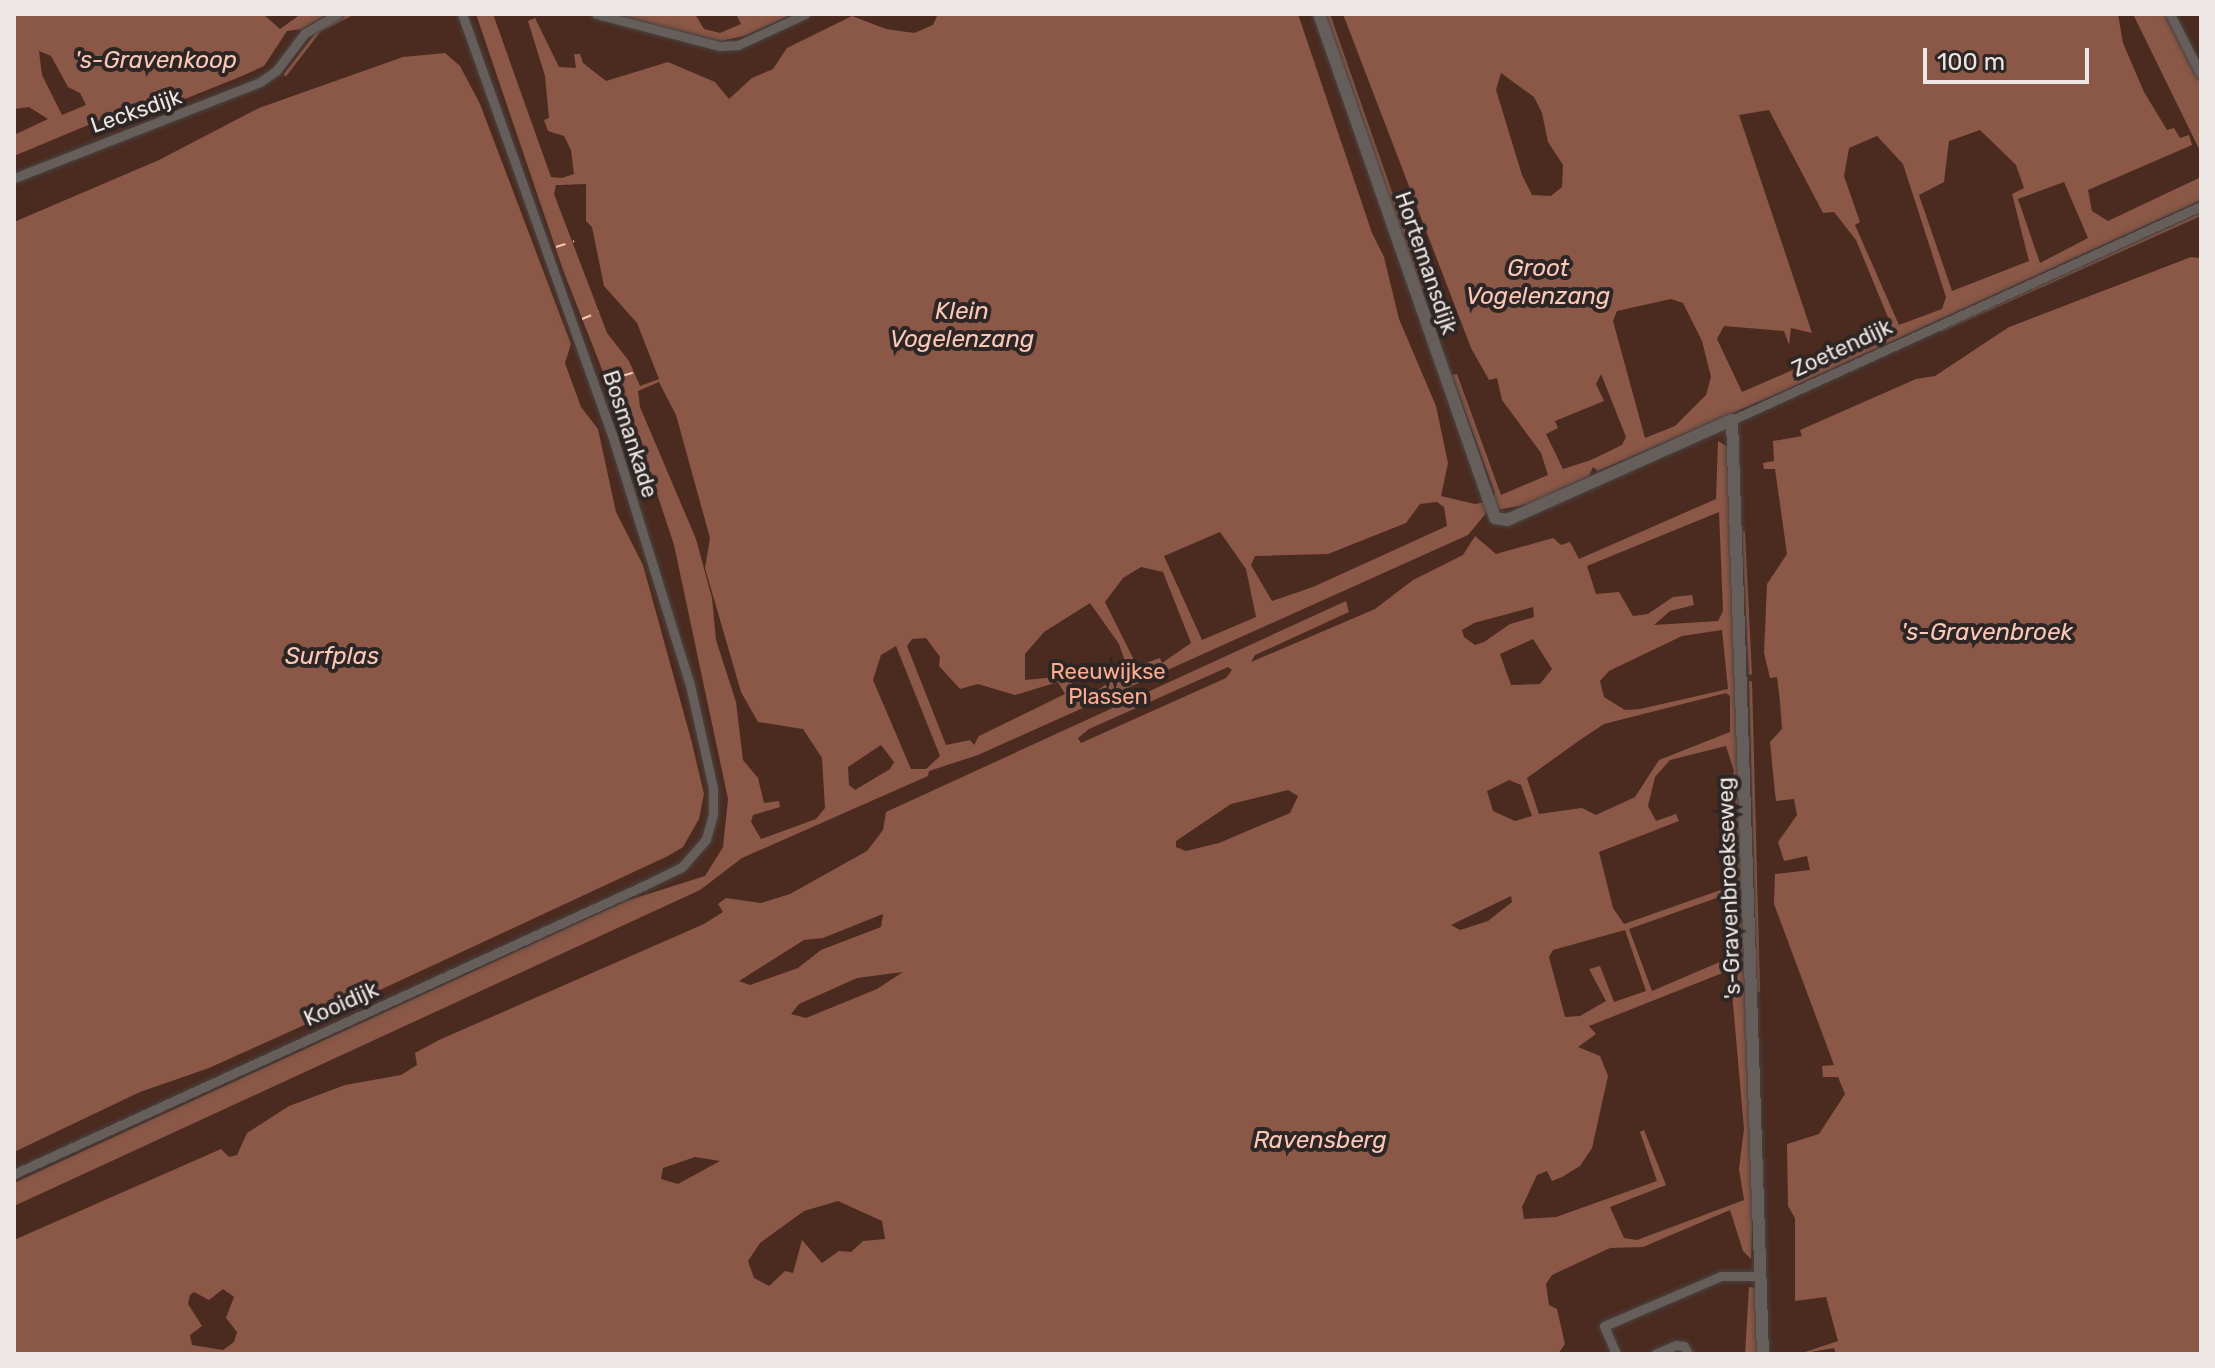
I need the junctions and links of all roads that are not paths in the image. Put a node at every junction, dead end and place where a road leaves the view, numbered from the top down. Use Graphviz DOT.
graph roads {
  1 [pos="338,14"];
  2 [pos="462,14"];
  3 [pos="596,14"];
  4 [pos="805,14"];
  5 [pos="1319,14"];
  6 [pos="2170,14"];
  7 [pos="2201,75"];
  8 [pos="14,178"];
  9 [pos="2201,206"];
  10 [pos="1732,420"];
  11 [pos="1499,522"];
  12 [pos="682,867"];
  13 [pos="14,1174"];
  14 [pos="1761,1276"];
  15 [pos="1616,1354"];
  16 [pos="1655,1354"];
  17 [pos="1688,1354"];
  18 [pos="1763,1354"];
  1 -- 8 [label="street, Lecksdijk"];
  2 -- 12 [label="street, Bosmankade"];
  3 -- 4 [label="street"];
  5 -- 11 [label="street, Hortemansdijk"];
  6 -- 7 [label="street"];
  9 -- 10 [label="street, Zoetendijk"];
  10 -- 11 [label="street, Zoetendijk"];
  10 -- 14 [label="street, 's-Gravenbroekseweg"];
  12 -- 13 [label="street, Kooidijk"];
  14 -- 15 [label="street"];
  14 -- 18 [label="street, 's-Gravenbroekseweg"];
  16 -- 17 [label="street"];
}
